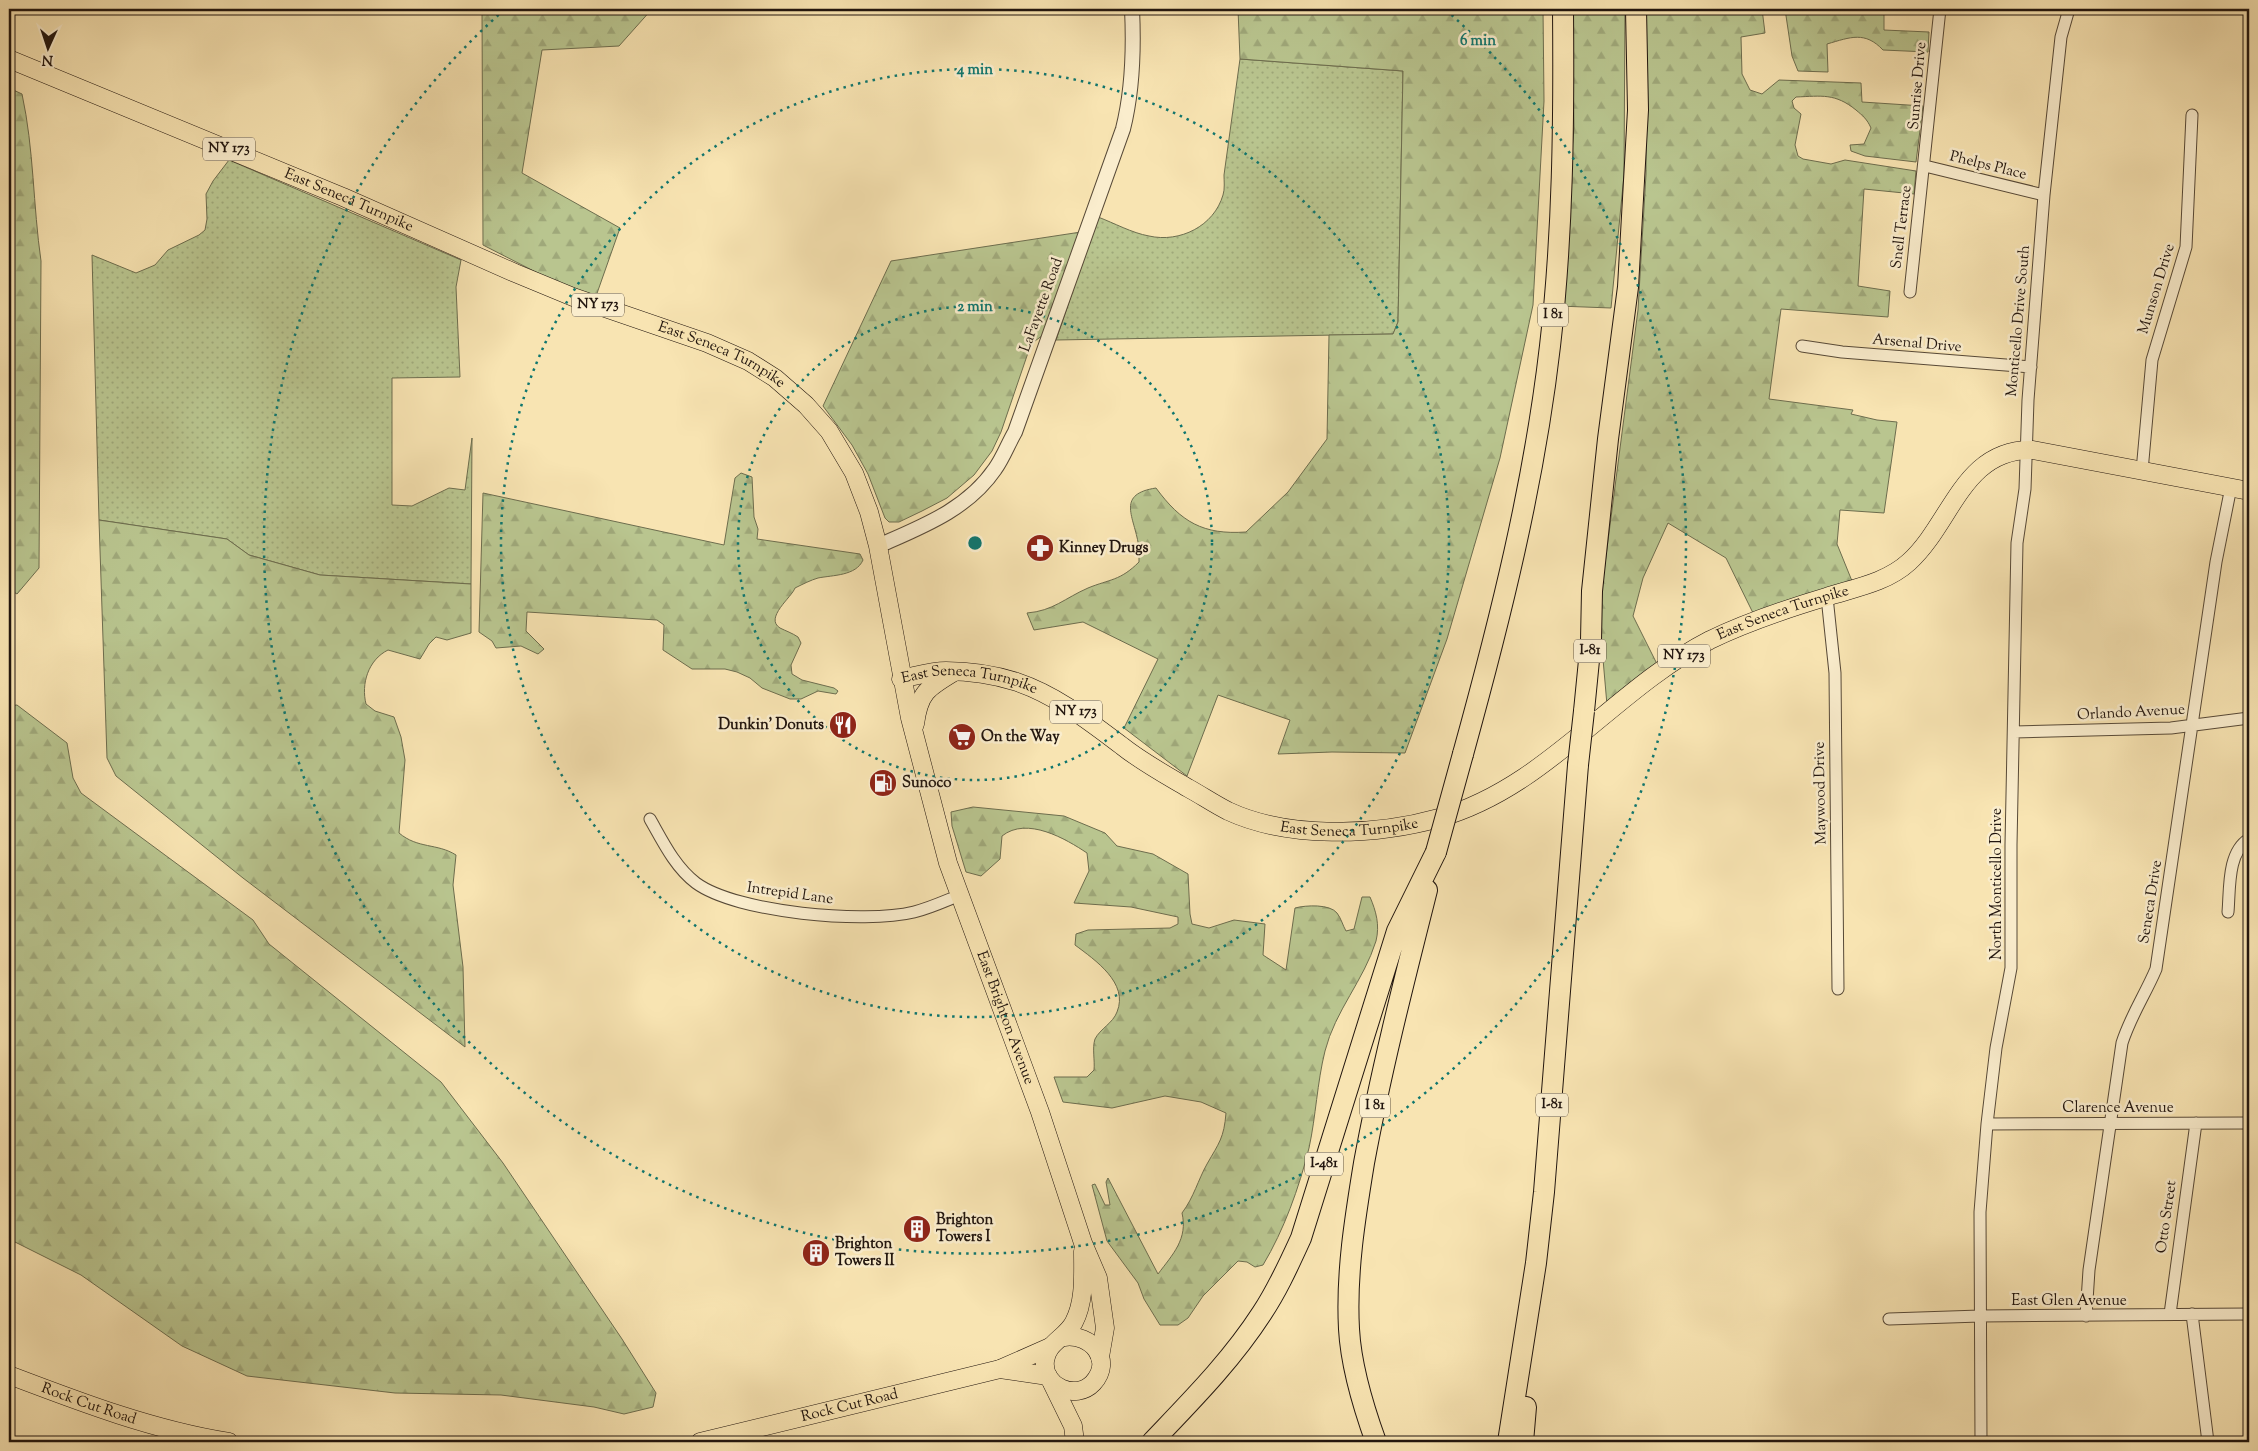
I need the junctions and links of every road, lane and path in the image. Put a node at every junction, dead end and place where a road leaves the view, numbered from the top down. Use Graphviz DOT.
graph roads {
  1 [pos="1132,9"];
  2 [pos="1562,9"];
  3 [pos="1636,9"];
  4 [pos="1940,9"];
  5 [pos="2069,9"];
  6 [pos="9,59"];
  7 [pos="2192,115"];
  8 [pos="1925,166"];
  9 [pos="2044,195"];
  10 [pos="1910,292"];
  11 [pos="1802,346"];
  12 [pos="2031,367"];
  13 [pos="2026,450"];
  14 [pos="2142,471"];
  15 [pos="2231,488"];
  16 [pos="2249,491"];
  17 [pos="878,546"];
  18 [pos="1827,597"];
  19 [pos="955,672"];
  20 [pos="902,679"];
  21 [pos="2249,718"];
  22 [pos="2192,725"];
  23 [pos="2014,732"];
  24 [pos="914,734"];
  25 [pos="650,819"];
  26 [pos="2249,839"];
  27 [pos="1436,852"];
  28 [pos="960,895"];
  29 [pos="2228,912"];
  30 [pos="1838,989"];
  31 [pos="1555,1062"];
  32 [pos="2112,1123"];
  33 [pos="2196,1123"];
  34 [pos="2249,1123"];
  35 [pos="1987,1124"];
  36 [pos="1083,1242"];
  37 [pos="2170,1314"];
  38 [pos="2192,1314"];
  39 [pos="2249,1314"];
  40 [pos="1980,1316"];
  41 [pos="2086,1316"];
  42 [pos="1889,1319"];
  43 [pos="1064,1337"];
  44 [pos="1050,1347"];
  45 [pos="1100,1356"];
  46 [pos="1000,1369"];
  47 [pos="9,1375"];
  48 [pos="1049,1378"];
  49 [pos="1085,1389"];
  50 [pos="1074,1436"];
  51 [pos="229,1442"];
  52 [pos="700,1442"];
  53 [pos="1152,1442"];
  54 [pos="1376,1442"];
  55 [pos="1508,1442"];
  56 [pos="1523,1442"];
  57 [pos="1981,1442"];
  58 [pos="2208,1442"];
  1 -- 17 [label="street, LaFayette Road"];
  2 -- 27 [label="highway, I 81, bridge"];
  3 -- 31 [label="highway, I-81, bridge"];
  4 -- 8 [label="street, Sunrise Drive"];
  5 -- 9 [label="street, Monticello Drive South"];
  6 -- 17 [label="main road, East Seneca Turnpike / NY 173"];
  7 -- 14 [label="street, Munson Drive"];
  8 -- 9 [label="street, Phelps Place"];
  8 -- 10 [label="street, Snell Terrace"];
  9 -- 12 [label="street, Monticello Drive South"];
  11 -- 12 [label="street, Arsenal Drive"];
  12 -- 13 [label="street, Monticello Drive South"];
  13 -- 14 [label="main road, East Seneca Turnpike / NY 173"];
  13 -- 18 [label="main road, East Seneca Turnpike / NY 173"];
  13 -- 23 [label="street, North Monticello Drive"];
  14 -- 15 [label="main road, East Seneca Turnpike / NY 173"];
  15 -- 16 [label="main road, East Seneca Turnpike / NY 173"];
  15 -- 22 [label="street, Seneca Drive"];
  17 -- 20 [label="main road, East Seneca Turnpike / NY 173"];
  18 -- 19 [label="main road, East Seneca Turnpike / NY 173"];
  18 -- 30 [label="street, Maywood Drive"];
  19 -- 20 [label="main road, East Seneca Turnpike / NY 173"];
  19 -- 24 [label="main road"];
  20 -- 24 [label="main road, East Brighton Avenue"];
  21 -- 22 [label="street, Orlando Avenue"];
  22 -- 23 [label="street, Orlando Avenue"];
  22 -- 32 [label="street, Seneca Drive"];
  23 -- 35 [label="street, North Monticello Drive"];
  24 -- 28 [label="main road, East Brighton Avenue"];
  25 -- 28 [label="street, Intrepid Lane"];
  26 -- 29 [label="street"];
  27 -- 53 [label="highway, I-481"];
  27 -- 54 [label="highway, I 81"];
  28 -- 36 [label="main road, East Brighton Avenue"];
  31 -- 55 [label="highway, I-81"];
  31 -- 56 [label="highway"];
  32 -- 33 [label="street, Clarence Avenue"];
  32 -- 35 [label="street, Clarence Avenue"];
  32 -- 41 [label="street, Seneca Drive"];
  33 -- 34 [label="street, Clarence Avenue"];
  33 -- 37 [label="street, Otto Street"];
  35 -- 40 [label="street, North Monticello Drive"];
  36 -- 43 [label="main road"];
  36 -- 45 [label="main road, East Brighton Avenue"];
  37 -- 38 [label="street, East Glen Avenue"];
  37 -- 41 [label="street, East Glen Avenue"];
  38 -- 39 [label="street, East Glen Avenue"];
  38 -- 58 [label="street"];
  40 -- 41 [label="street, East Glen Avenue"];
  40 -- 42 [label="street, East Glen Avenue"];
  40 -- 57 [label="street, North Monticello Drive"];
  43 -- 44 [label="main road"];
  43 -- 45 [label="main road"];
  44 -- 46 [label="main road, Rock Cut Road"];
  44 -- 48 [label="main road"];
  45 -- 49 [label="main road"];
  46 -- 48 [label="main road, Rock Cut Road"];
  46 -- 52 [label="main road, Rock Cut Road"];
  47 -- 51 [label="main road, Rock Cut Road"];
  48 -- 49 [label="main road"];
  48 -- 50 [label="main road"];
  49 -- 50 [label="main road"];
}
